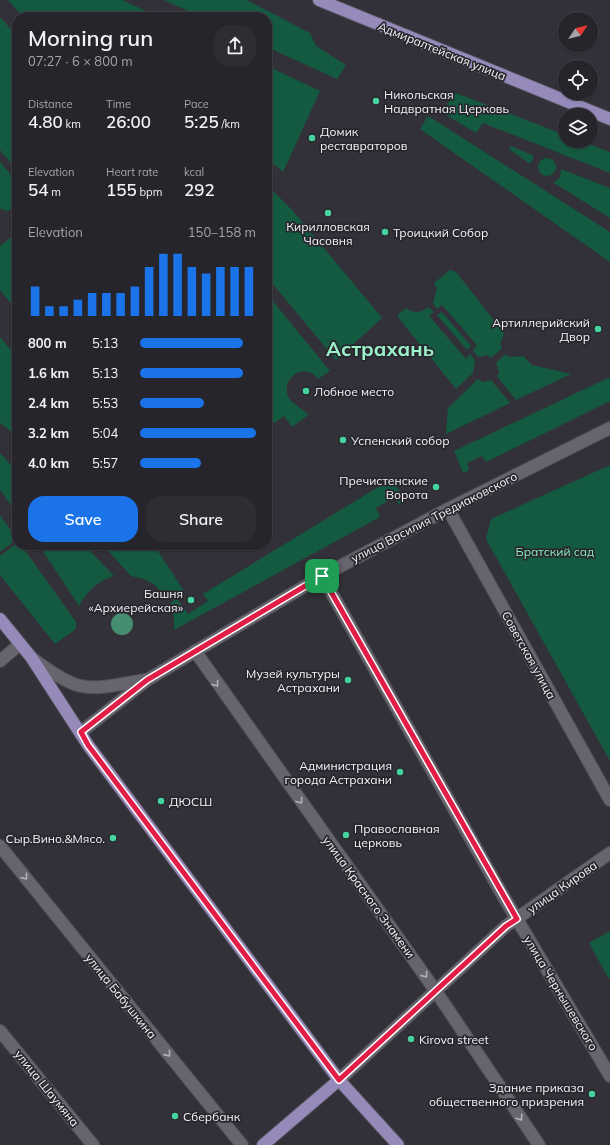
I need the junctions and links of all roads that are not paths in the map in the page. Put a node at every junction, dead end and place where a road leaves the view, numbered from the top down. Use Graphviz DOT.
graph roads {
  1 [pos="319,0"];
  2 [pos="610,119"];
  3 [pos="610,428"];
  4 [pos="448,509"];
  5 [pos="322,576"];
  6 [pos="0,619"];
  7 [pos="20,644"];
  8 [pos="195,651"];
  9 [pos="31,657"];
  10 [pos="0,661"];
  11 [pos="147,680"];
  12 [pos="81,732"];
  13 [pos="610,800"];
  14 [pos="0,846"];
  15 [pos="610,853"];
  16 [pos="517,919"];
  17 [pos="435,990"];
  18 [pos="0,1031"];
  19 [pos="610,1076"];
  20 [pos="339,1080"];
  21 [pos="94,1145"];
  22 [pos="242,1145"];
  23 [pos="263,1145"];
  24 [pos="398,1145"];
  25 [pos="538,1145"];
  1 -- 2 [label="main road, Адмиралтейская улица"];
  3 -- 4 [label="street, улица Василия Тредиаковского"];
  4 -- 5 [label="street, улица Василия Тредиаковского"];
  4 -- 13 [label="street, Советская улица"];
  5 -- 8 [label="street, улица Василия Тредиаковского"];
  5 -- 16 [label="street, улица Чернышевского"];
  6 -- 7 [label="main road"];
  7 -- 9 [label="main road"];
  7 -- 10 [label="street"];
  8 -- 11 [label="street, улица Василия Тредиаковского"];
  8 -- 17 [label="street, улица Красного Знамени, one-way"];
  9 -- 11 [label="street"];
  9 -- 12 [label="main road"];
  11 -- 12 [label="street, улица Василия Тредиаковского"];
  12 -- 20 [label="main road"];
  14 -- 22 [label="street, улица Бабушкина, one-way"];
  15 -- 16 [label="street, улица Кирова"];
  16 -- 17 [label="street, улица Кирова"];
  16 -- 19 [label="street, улица Чернышевского"];
  17 -- 20 [label="street, улица Кирова"];
  17 -- 25 [label="street, улица Красного Знамени, one-way"];
  18 -- 21 [label="street, улица Шаумяна"];
  20 -- 23 [label="main road, улица Кирова"];
  20 -- 24 [label="main road"];
}
